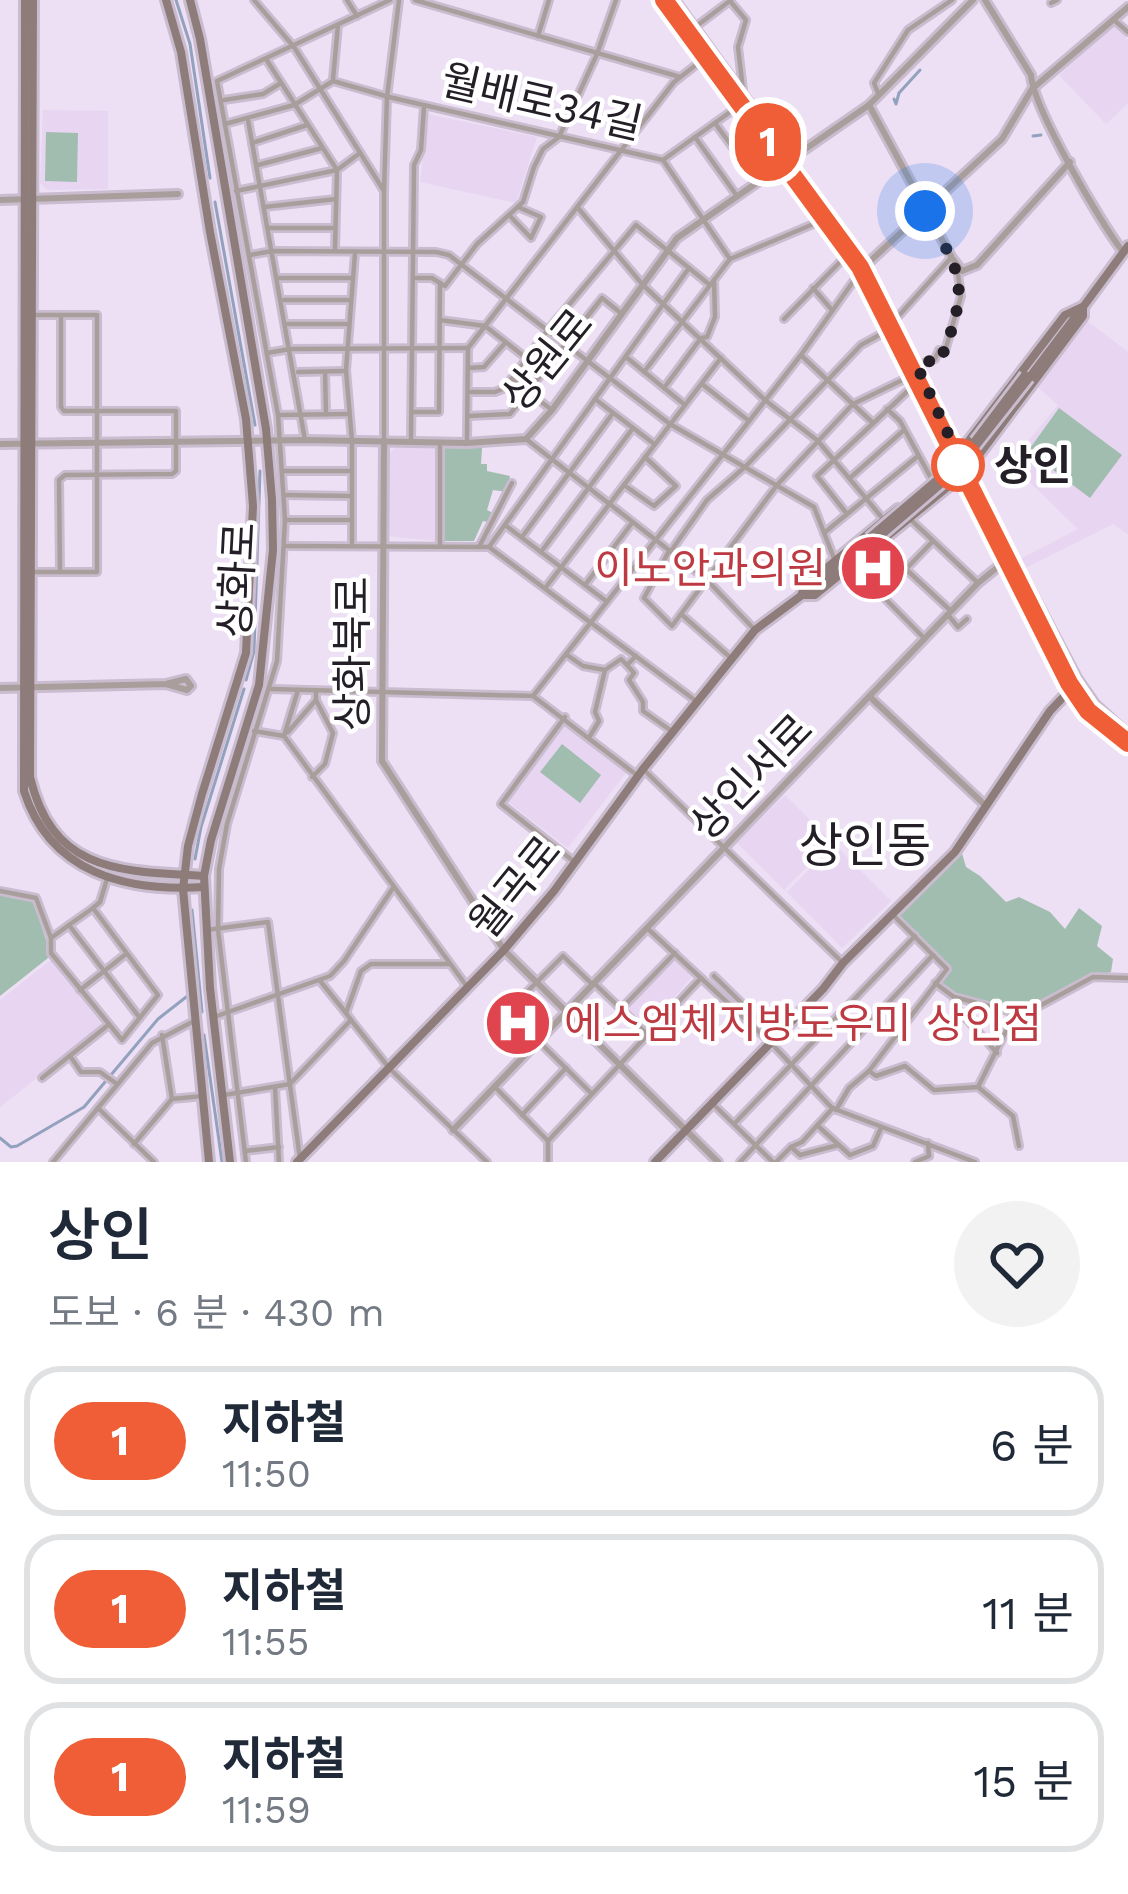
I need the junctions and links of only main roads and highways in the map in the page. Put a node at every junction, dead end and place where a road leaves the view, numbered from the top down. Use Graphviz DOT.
graph roads {
  1 [pos="29,0"];
  2 [pos="166,0"];
  3 [pos="190,0"];
  4 [pos="662,0"];
  5 [pos="674,0"];
  6 [pos="742,101"];
  7 [pos="786,161"];
  8 [pos="220,172"];
  9 [pos="202,177"];
  10 [pos="27,199"];
  11 [pos="225,200"];
  12 [pos="206,201"];
  13 [pos="1126,249"];
  14 [pos="862,270"];
  15 [pos="1083,307"];
  16 [pos="264,418"];
  17 [pos="247,422"];
  18 [pos="26,444"];
  19 [pos="955,459"];
  20 [pos="252,472"];
  21 [pos="271,473"];
  22 [pos="963,476"];
  23 [pos="874,542"];
  24 [pos="802,595"];
  25 [pos="26,688"];
  26 [pos="1070,690"];
  27 [pos="1128,736"];
  28 [pos="1128,747"];
  29 [pos="188,849"];
  30 [pos="207,856"];
  31 [pos="185,875"];
  32 [pos="204,876"];
  33 [pos="204,887"];
  34 [pos="183,889"];
  35 [pos="204,913"];
  36 [pos="184,914"];
  37 [pos="193,1005"];
  38 [pos="213,1012"];
  39 [pos="298,1160"];
  40 [pos="208,1161"];
  41 [pos="658,1161"];
  42 [pos="230,1162"];
  1 -- 10 [label="main road"];
  2 -- 9 [label="main road, 상화로"];
  3 -- 8 [label="main road, 상화로"];
  4 -- 6 [label="main road"];
  5 -- 6 [label="main road"];
  6 -- 7 [label="main road"];
  7 -- 14 [label="main road"];
  7 -- 14 [label="main road"];
  8 -- 9 [label="main road"];
  8 -- 11 [label="main road, 상화로"];
  9 -- 12 [label="main road, 상화로"];
  10 -- 18 [label="main road"];
  10 -- 18 [label="main road"];
  11 -- 12 [label="main road"];
  11 -- 16 [label="main road, 상화로"];
  12 -- 17 [label="main road, 상화로"];
  13 -- 15 [label="main road, 월곡로"];
  14 -- 19 [label="main road"];
  15 -- 19 [label="main road"];
  15 -- 22 [label="main road"];
  15 -- 23 [label="main road, 월곡로, bridge"];
  16 -- 17 [label="main road"];
  16 -- 21 [label="main road, 상화로"];
  17 -- 20 [label="main road, 상화로"];
  18 -- 25 [label="main road"];
  18 -- 25 [label="main road"];
  19 -- 22 [label="main road"];
  19 -- 24 [label="main road"];
  20 -- 21 [label="main road"];
  20 -- 29 [label="main road, 상화로"];
  21 -- 30 [label="main road, 상화로"];
  22 -- 23 [label="main road"];
  22 -- 26 [label="main road"];
  22 -- 27 [label="main road"];
  23 -- 24 [label="main road, 월곡로"];
  23 -- 24 [label="main road"];
  24 -- 39 [label="main road, 월곡로"];
  25 -- 31 [label="main road"];
  25 -- 34 [label="main road"];
  26 -- 28 [label="main road"];
  26 -- 41 [label="main road"];
  29 -- 30 [label="main road"];
  29 -- 31 [label="main road, 상화로"];
  30 -- 32 [label="main road, 상화로"];
  31 -- 32 [label="main road"];
  31 -- 34 [label="main road, 상화로"];
  32 -- 33 [label="main road, 상화로"];
  33 -- 34 [label="main road"];
  33 -- 35 [label="main road, 상화로"];
  34 -- 36 [label="main road, 상화로"];
  35 -- 36 [label="main road"];
  35 -- 38 [label="main road, 상화로"];
  36 -- 37 [label="main road, 상화로"];
  37 -- 38 [label="main road"];
  37 -- 40 [label="main road, 상화로"];
  38 -- 42 [label="main road, 상화로"];
}
